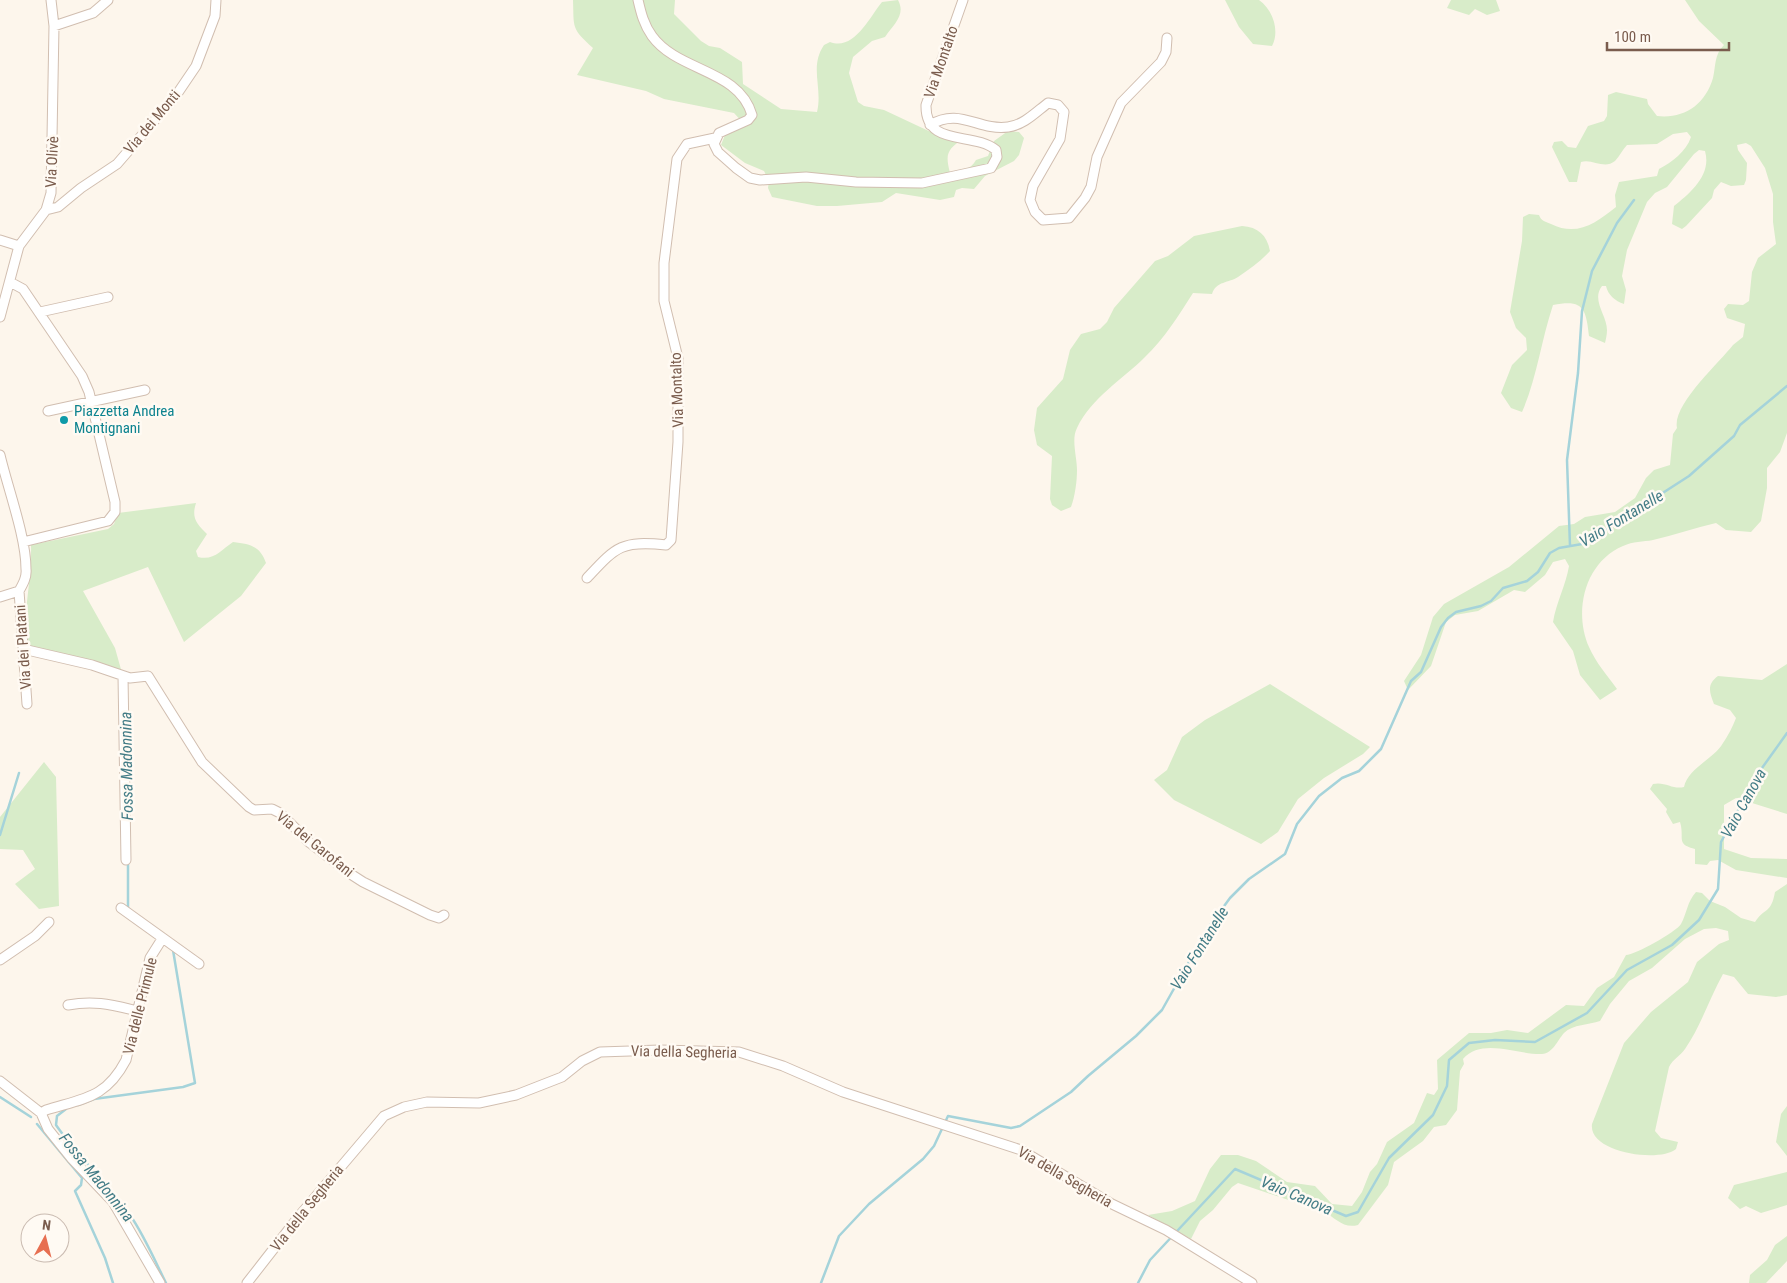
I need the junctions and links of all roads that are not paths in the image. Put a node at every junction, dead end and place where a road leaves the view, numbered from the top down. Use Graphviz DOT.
graph roads {
  1 [pos="51,0"];
  2 [pos="108,0"];
  3 [pos="216,0"];
  4 [pos="638,0"];
  5 [pos="963,0"];
  6 [pos="54,26"];
  7 [pos="1168,38"];
  8 [pos="930,125"];
  9 [pos="715,138"];
  10 [pos="46,210"];
  11 [pos="0,240"];
  12 [pos="19,246"];
  13 [pos="10,282"];
  14 [pos="108,297"];
  15 [pos="40,312"];
  16 [pos="0,317"];
  17 [pos="145,390"];
  18 [pos="93,402"];
  19 [pos="48,411"];
  20 [pos="0,455"];
  21 [pos="23,542"];
  22 [pos="586,578"];
  23 [pos="19,591"];
  24 [pos="0,597"];
  25 [pos="22,648"];
  26 [pos="123,676"];
  27 [pos="27,704"];
  28 [pos="126,860"];
  29 [pos="122,908"];
  30 [pos="444,915"];
  31 [pos="49,922"];
  32 [pos="162,939"];
  33 [pos="0,960"];
  34 [pos="199,964"];
  35 [pos="68,1005"];
  36 [pos="138,1011"];
  37 [pos="0,1081"];
  38 [pos="41,1113"];
  39 [pos="160,1283"];
  40 [pos="247,1283"];
  41 [pos="1252,1283"];
  1 -- 6 [label="street, Via Olivè"];
  2 -- 6 [label="street"];
  3 -- 10 [label="street, Via dei Monti"];
  4 -- 9 [label="street, Via Montalto"];
  5 -- 8 [label="street, Via Montalto"];
  6 -- 10 [label="street, Via Olivè"];
  7 -- 8 [label="street, Via Montalto"];
  8 -- 9 [label="street"];
  9 -- 22 [label="street, Via Montalto"];
  10 -- 12 [label="street, Via Olivè"];
  11 -- 12 [label="street"];
  12 -- 13 [label="street, Via Olivè"];
  13 -- 15 [label="street"];
  13 -- 16 [label="street, Via Olivè"];
  14 -- 15 [label="street"];
  15 -- 18 [label="street"];
  17 -- 18 [label="street"];
  18 -- 19 [label="street"];
  18 -- 21 [label="street"];
  20 -- 21 [label="street"];
  21 -- 23 [label="street"];
  23 -- 24 [label="street"];
  23 -- 25 [label="street, Via dei Platani"];
  25 -- 26 [label="street, Via dei Garofani"];
  25 -- 27 [label="street, Via dei Platani"];
  26 -- 28 [label="street"];
  26 -- 30 [label="street, Via dei Garofani"];
  29 -- 32 [label="street, Via delle Primule"];
  31 -- 33 [label="street"];
  32 -- 34 [label="street, Via delle Primule"];
  32 -- 36 [label="street, Via delle Primule"];
  35 -- 36 [label="street"];
  36 -- 38 [label="street, Via delle Primule"];
  37 -- 38 [label="street"];
  38 -- 39 [label="street"];
  40 -- 41 [label="street, Via della Segheria"];
}
